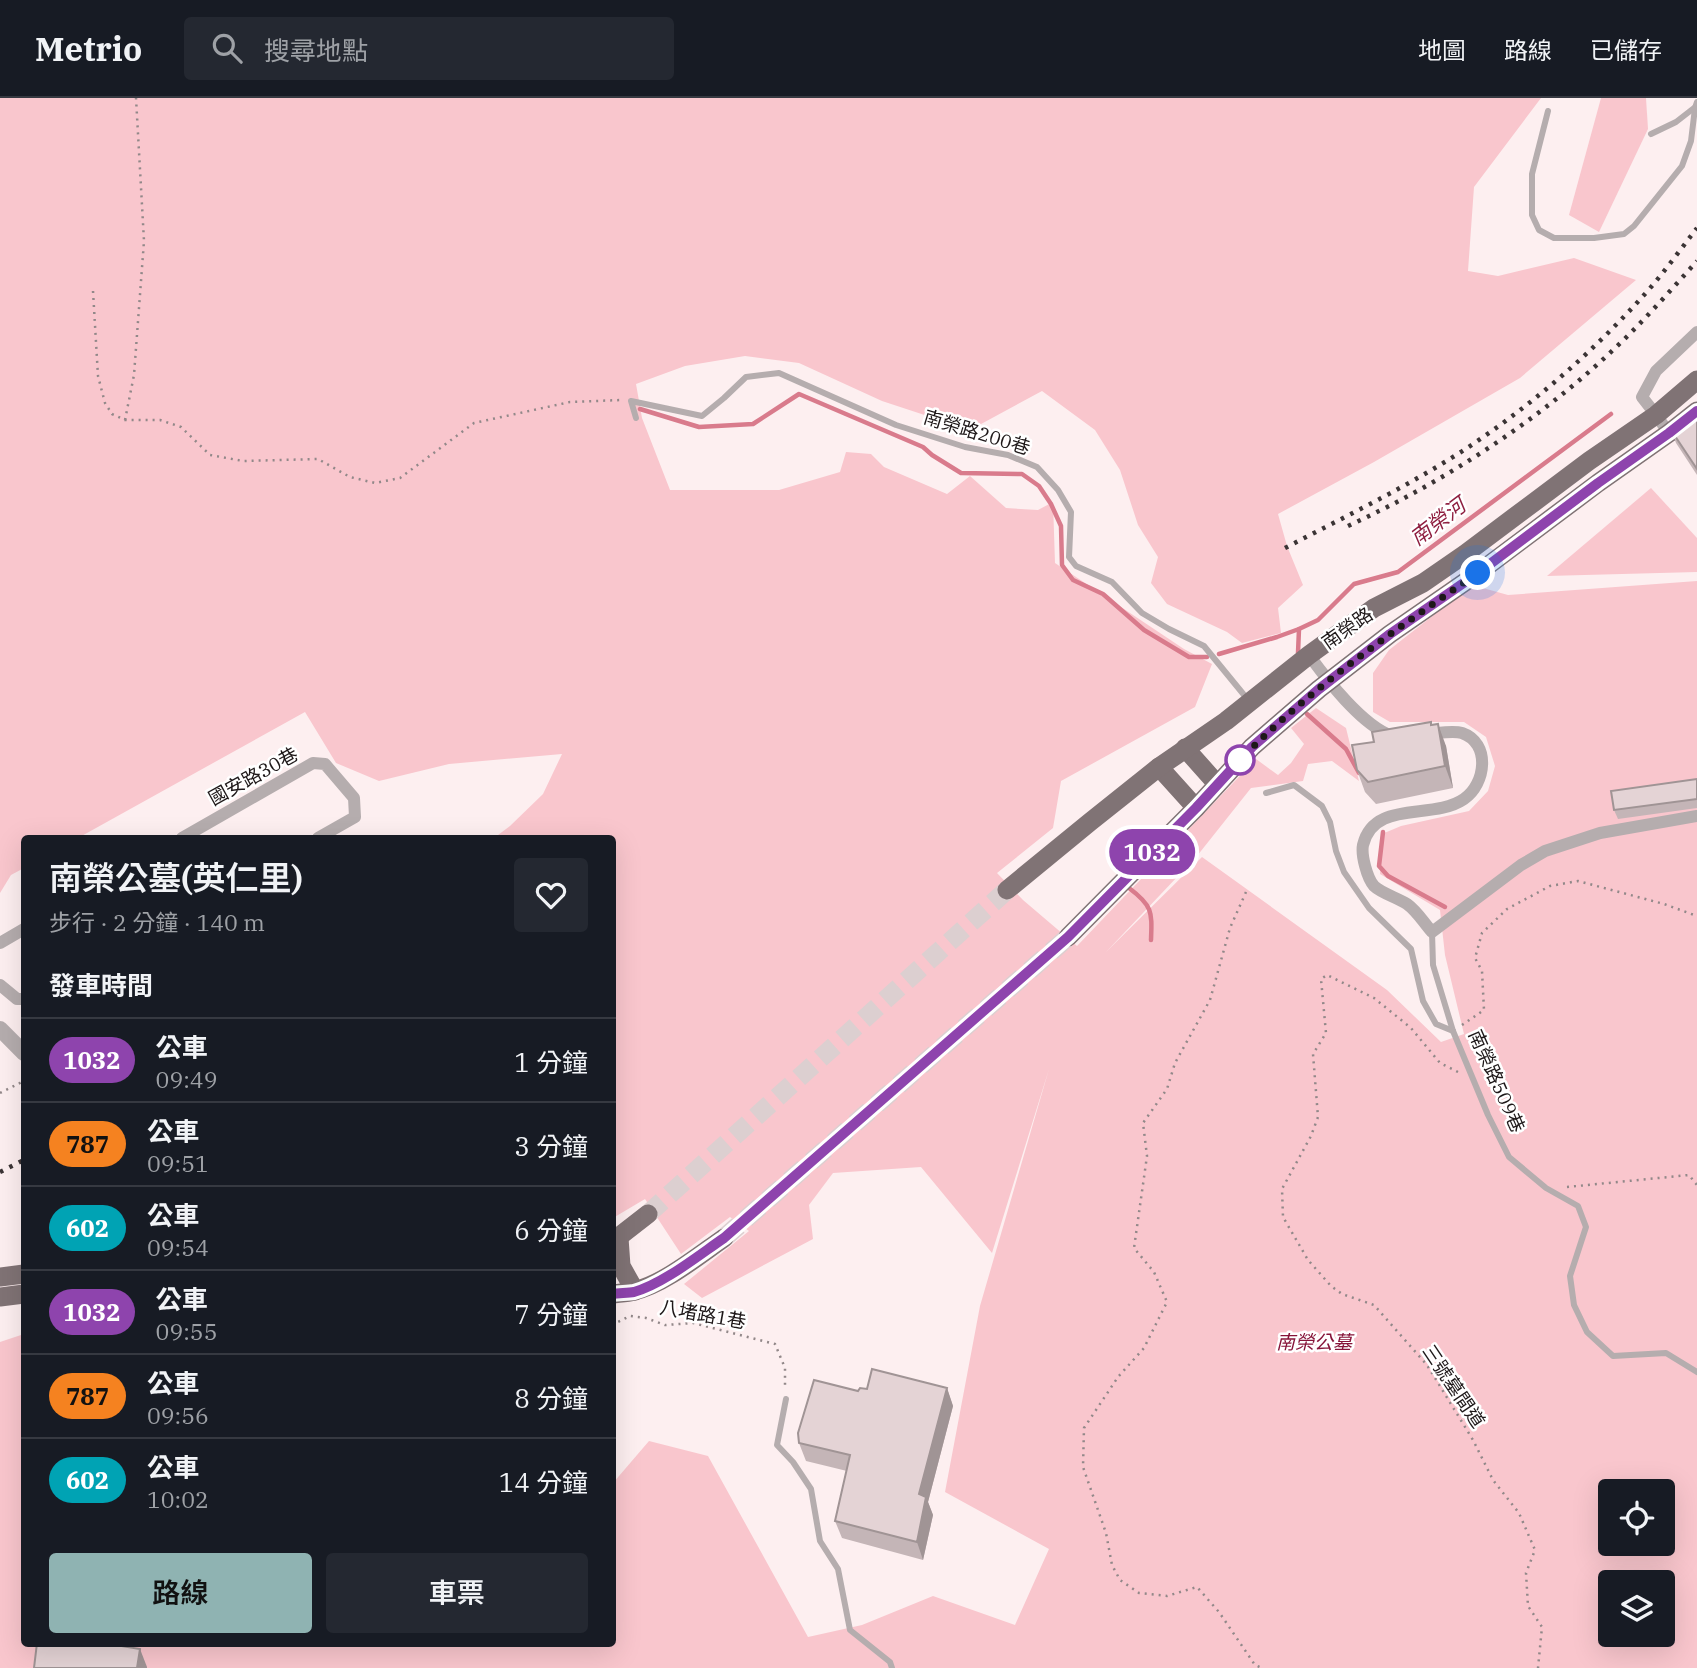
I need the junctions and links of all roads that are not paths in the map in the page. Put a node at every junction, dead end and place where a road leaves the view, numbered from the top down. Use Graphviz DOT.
graph roads {
  1 [pos="1696,105"];
  2 [pos="1548,111"];
  3 [pos="1651,134"];
  4 [pos="1697,332"];
  5 [pos="1697,380"];
  6 [pos="1697,411"];
  7 [pos="1656,415"];
  8 [pos="636,418"];
  9 [pos="1669,433"];
  10 [pos="1309,654"];
  11 [pos="1329,682"];
  12 [pos="1250,703"];
  13 [pos="1185,748"];
  14 [pos="1159,767"];
  15 [pos="1216,785"];
  16 [pos="1266,793"];
  17 [pos="1196,808"];
  18 [pos="1697,816"];
  19 [pos="187,835"];
  20 [pos="323,835"];
  21 [pos="1007,890"];
  22 [pos="21,931"];
  23 [pos="1432,932"];
  24 [pos="1068,937"];
  25 [pos="0,943"];
  26 [pos="0,985"];
  27 [pos="21,999"];
  28 [pos="0,1029"];
  29 [pos="1453,1031"];
  30 [pos="21,1050"];
  31 [pos="648,1214"];
  32 [pos="724,1238"];
  33 [pos="616,1240"];
  34 [pos="21,1274"];
  35 [pos="0,1277"];
  36 [pos="635,1292"];
  37 [pos="21,1294"];
  38 [pos="616,1294"];
  39 [pos="0,1297"];
  40 [pos="1697,1372"];
  41 [pos="786,1399"];
  42 [pos="892,1668"];
  1 -- 2 [label="lane"];
  1 -- 3 [label="lane"];
  4 -- 7 [label="street"];
  5 -- 7 [label="main road, 南榮路"];
  6 -- 9 [label="main road, 南榮路"];
  7 -- 9 [label="street"];
  7 -- 10 [label="main road, 南榮路"];
  8 -- 12 [label="lane, 南榮路200巷"];
  9 -- 11 [label="main road, 南榮路"];
  10 -- 11 [label="street"];
  10 -- 12 [label="main road, 南榮路"];
  11 -- 15 [label="main road, 南榮路"];
  11 -- 23 [label="street"];
  12 -- 13 [label="main road, 南榮路"];
  13 -- 14 [label="main road, 南榮路"];
  13 -- 15 [label="main road"];
  14 -- 17 [label="main road"];
  14 -- 21 [label="main road, 南榮路"];
  15 -- 17 [label="main road, 南榮路"];
  16 -- 29 [label="lane"];
  17 -- 24 [label="main road, 南榮路"];
  18 -- 23 [label="street"];
  19 -- 20 [label="street, 國安路30巷"];
  22 -- 25 [label="street"];
  23 -- 29 [label="lane, 南榮路509巷"];
  26 -- 27 [label="street"];
  28 -- 30 [label="street"];
  29 -- 40 [label="lane, 南榮路509巷"];
  31 -- 33 [label="main road"];
  32 -- 36 [label="main road"];
  33 -- 36 [label="main road"];
  34 -- 35 [label="main road"];
  36 -- 38 [label="main road"];
  37 -- 39 [label="main road"];
  41 -- 42 [label="lane"];
}
